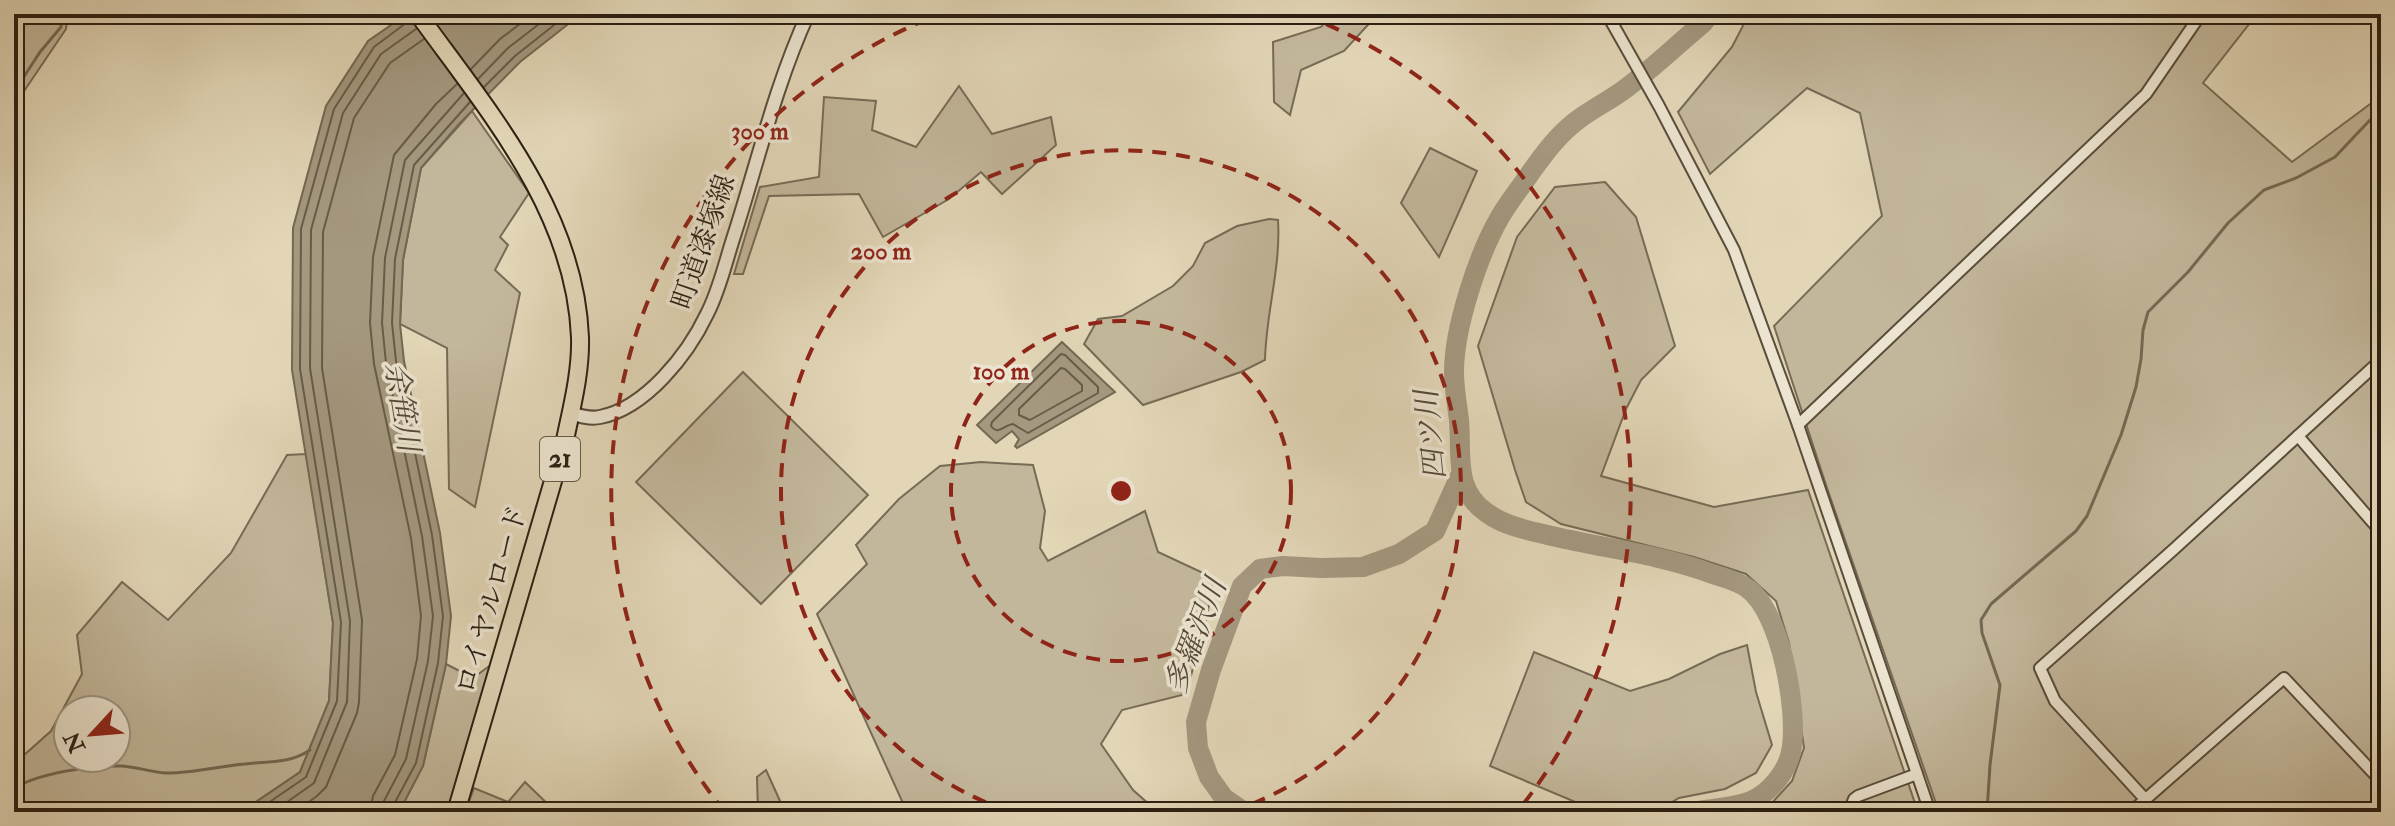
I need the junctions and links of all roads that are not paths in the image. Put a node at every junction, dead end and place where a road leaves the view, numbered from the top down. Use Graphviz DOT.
graph roads {
  1 [pos="418,14"];
  2 [pos="808,14"];
  3 [pos="1607,14"];
  4 [pos="2201,14"];
  5 [pos="2381,360"];
  6 [pos="570,413"];
  7 [pos="1798,425"];
  8 [pos="2298,436"];
  9 [pos="2381,532"];
  10 [pos="1917,774"];
  11 [pos="2381,781"];
  12 [pos="2145,799"];
  13 [pos="456,812"];
  14 [pos="1849,812"];
  15 [pos="1930,812"];
  16 [pos="2131,812"];
  1 -- 6 [label="main road, ロイヤルロード / 21"];
  2 -- 6 [label="street, 町道漆塚線"];
  3 -- 7 [label="street"];
  4 -- 7 [label="street"];
  5 -- 8 [label="street"];
  6 -- 13 [label="main road, ロイヤルロード / 21"];
  7 -- 10 [label="street"];
  8 -- 9 [label="street"];
  8 -- 12 [label="street"];
  10 -- 14 [label="street"];
  10 -- 15 [label="street"];
  11 -- 12 [label="street"];
  12 -- 16 [label="street"];
}
